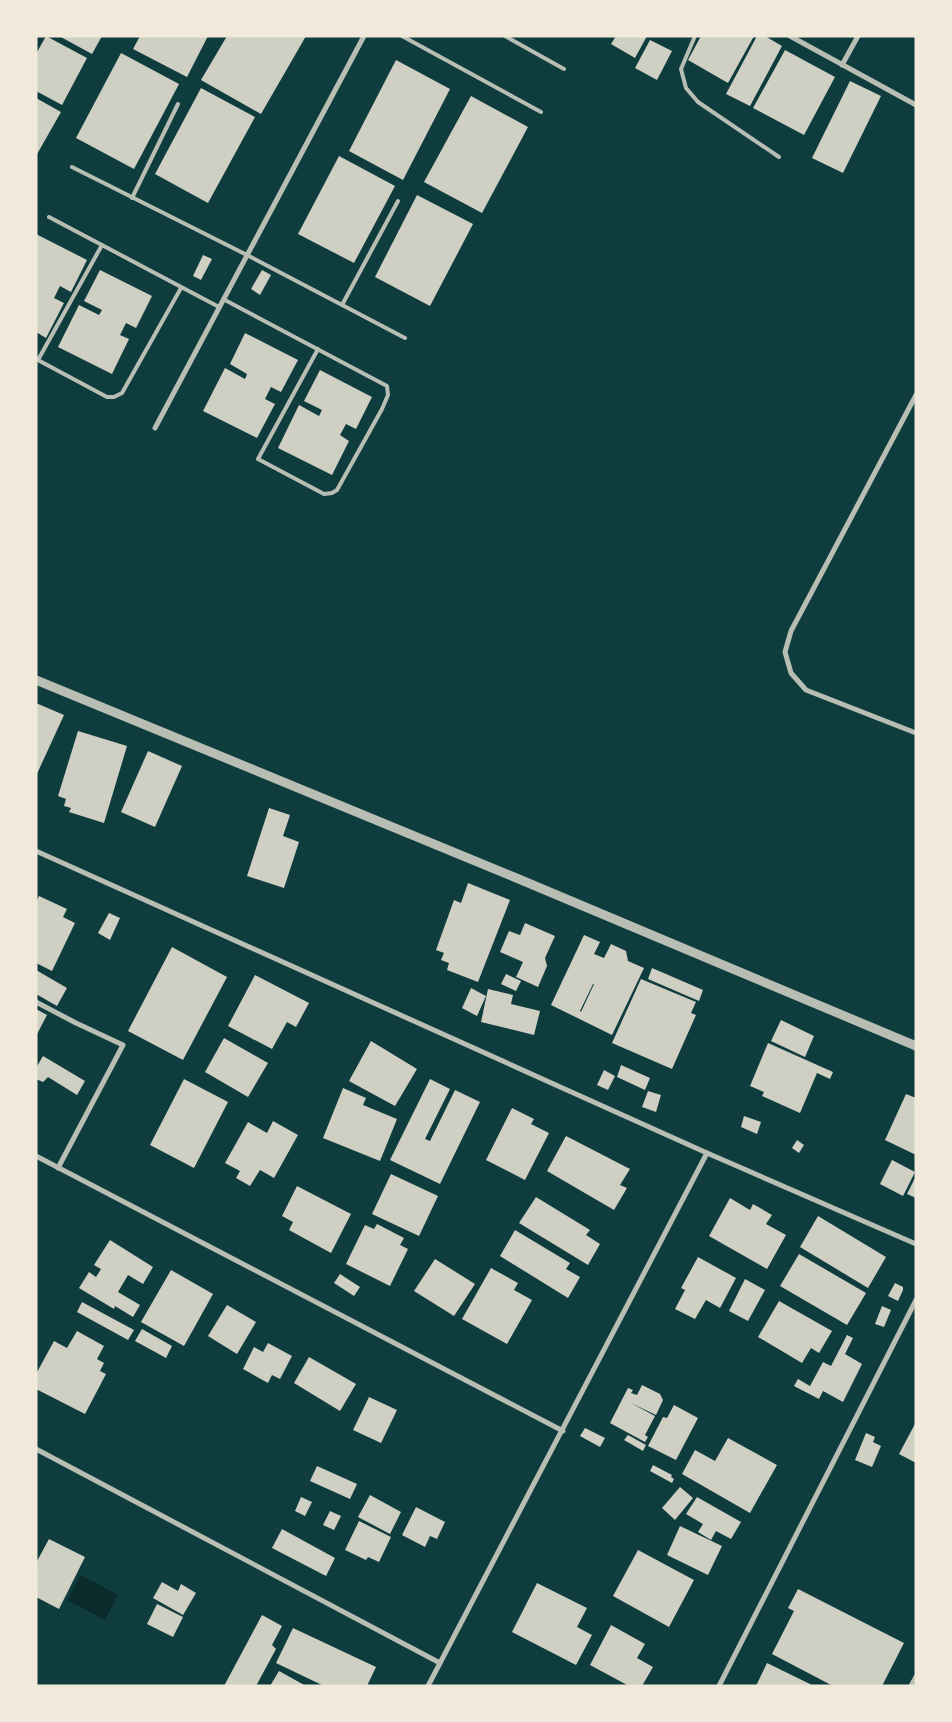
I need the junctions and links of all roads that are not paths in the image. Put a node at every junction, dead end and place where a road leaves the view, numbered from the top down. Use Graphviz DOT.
graph roads {
  1 [pos="402,36"];
  2 [pos="505,36"];
  3 [pos="695,36"];
  4 [pos="790,36"];
  5 [pos="858,36"];
  6 [pos="362,37"];
  7 [pos="842,65"];
  8 [pos="564,69"];
  9 [pos="178,104"];
  10 [pos="916,105"];
  11 [pos="541,112"];
  12 [pos="778,157"];
  13 [pos="72,167"];
  14 [pos="132,198"];
  15 [pos="398,201"];
  16 [pos="49,217"];
  17 [pos="102,245"];
  18 [pos="247,255"];
  19 [pos="180,288"];
  20 [pos="223,299"];
  21 [pos="342,305"];
  22 [pos="219,307"];
  23 [pos="405,338"];
  24 [pos="318,349"];
  25 [pos="37,360"];
  26 [pos="916,395"];
  27 [pos="155,428"];
  28 [pos="36,680"];
  29 [pos="916,733"];
  30 [pos="36,851"];
  31 [pos="36,1002"];
  32 [pos="916,1046"];
  33 [pos="707,1153"];
  34 [pos="36,1156"];
  35 [pos="58,1168"];
  36 [pos="916,1244"];
  37 [pos="916,1300"];
  38 [pos="563,1431"];
  39 [pos="36,1449"];
  40 [pos="440,1663"];
  41 [pos="916,1677"];
  42 [pos="428,1686"];
  43 [pos="718,1686"];
  44 [pos="911,1686"];
  1 -- 11 [label="lane"];
  2 -- 8 [label="lane"];
  3 -- 12 [label="lane"];
  4 -- 7 [label="street"];
  5 -- 7 [label="street"];
  6 -- 18 [label="street"];
  7 -- 10 [label="street"];
  9 -- 14 [label="lane"];
  13 -- 14 [label="lane"];
  14 -- 18 [label="lane"];
  15 -- 21 [label="lane"];
  16 -- 17 [label="lane"];
  17 -- 19 [label="lane"];
  17 -- 25 [label="lane"];
  18 -- 20 [label="street"];
  18 -- 21 [label="lane"];
  19 -- 22 [label="lane"];
  19 -- 25 [label="lane"];
  20 -- 22 [label="street"];
  20 -- 24 [label="lane"];
  21 -- 23 [label="lane"];
  22 -- 27 [label="street"];
  24 -- 24 [label="lane"];
  26 -- 29 [label="street"];
  28 -- 32 [label="street"];
  30 -- 33 [label="street"];
  31 -- 35 [label="street"];
  33 -- 36 [label="street"];
  33 -- 38 [label="street"];
  34 -- 35 [label="street"];
  35 -- 38 [label="street"];
  37 -- 43 [label="street"];
  38 -- 40 [label="street"];
  39 -- 40 [label="street"];
  40 -- 42 [label="street"];
  41 -- 44 [label="street"];
}
